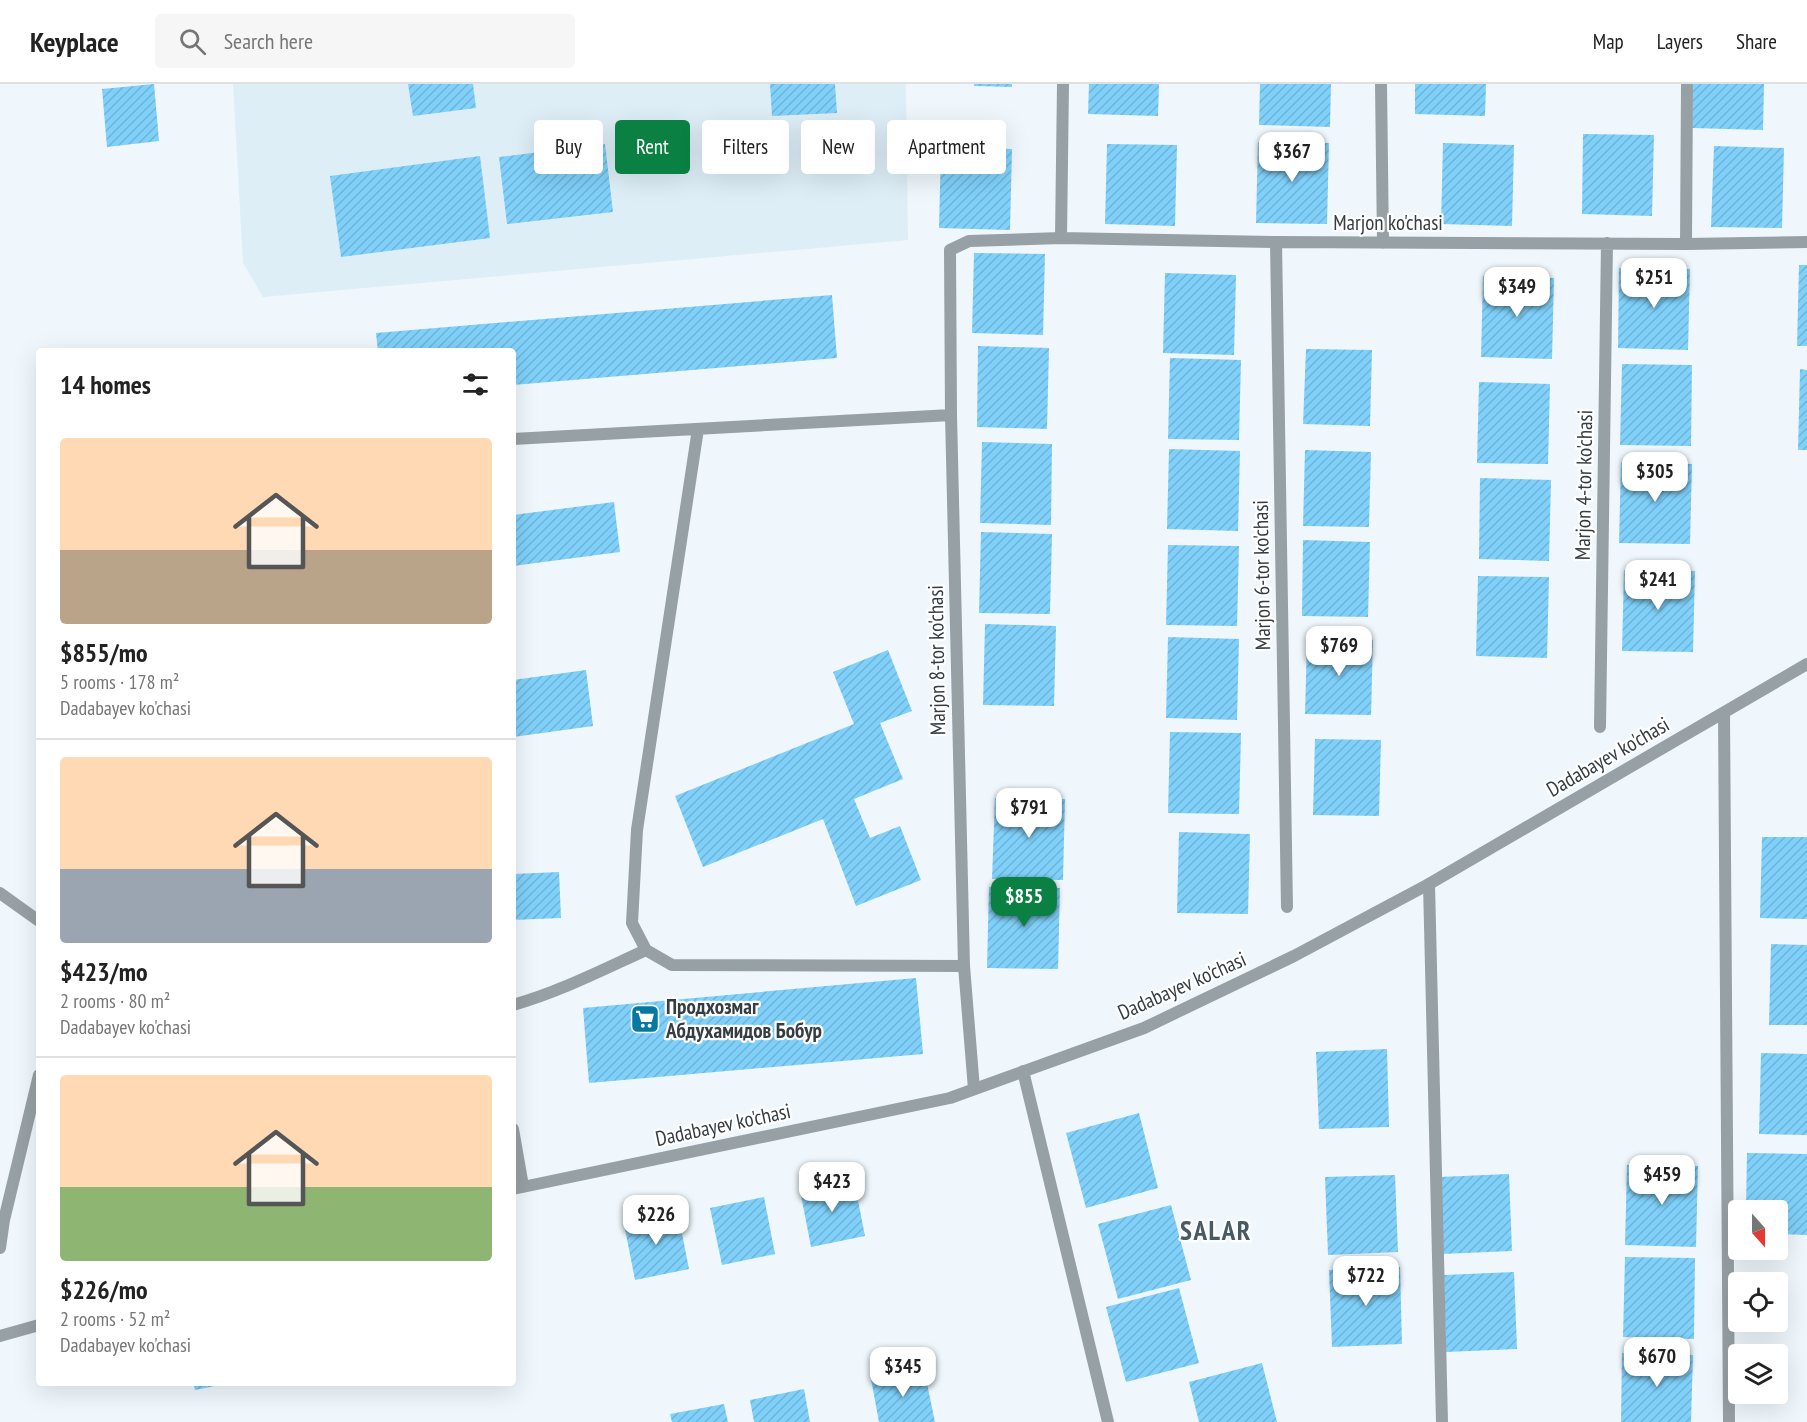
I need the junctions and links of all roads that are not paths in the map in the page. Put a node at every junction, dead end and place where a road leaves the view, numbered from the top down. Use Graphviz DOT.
graph roads {
  1 [pos="1063,84"];
  2 [pos="1381,84"];
  3 [pos="1687,84"];
  4 [pos="1061,238"];
  5 [pos="969,241"];
  6 [pos="1276,242"];
  7 [pos="1807,242"];
  8 [pos="1383,243"];
  9 [pos="1607,243"];
  10 [pos="1686,244"];
  11 [pos="951,416"];
  12 [pos="698,429"];
  13 [pos="516,439"];
  14 [pos="1807,664"];
  15 [pos="1724,713"];
  16 [pos="1600,727"];
  17 [pos="1429,884"];
  18 [pos="0,893"];
  19 [pos="1287,907"];
  20 [pos="36,919"];
  21 [pos="646,950"];
  22 [pos="964,966"];
  23 [pos="516,1004"];
  24 [pos="1023,1071"];
  25 [pos="36,1087"];
  26 [pos="974,1089"];
  27 [pos="516,1164"];
  28 [pos="518,1187"];
  29 [pos="0,1248"];
  30 [pos="36,1326"];
  31 [pos="0,1336"];
  32 [pos="1108,1422"];
  33 [pos="1442,1422"];
  34 [pos="1729,1422"];
  1 -- 4 [label="street"];
  2 -- 8 [label="street"];
  3 -- 10 [label="street"];
  4 -- 5 [label="street, Marjon ko'chasi"];
  4 -- 6 [label="street, Marjon ko'chasi"];
  5 -- 11 [label="street, Marjon 8-tor ko'chasi"];
  6 -- 8 [label="street, Marjon ko'chasi"];
  6 -- 19 [label="street, Marjon 6-tor ko'chasi"];
  7 -- 10 [label="street, Marjon ko'chasi"];
  8 -- 9 [label="street, Marjon ko'chasi"];
  9 -- 10 [label="street, Marjon ko'chasi"];
  9 -- 16 [label="street, Marjon 4-tor ko'chasi"];
  11 -- 12 [label="street"];
  11 -- 22 [label="street, Marjon 8-tor ko'chasi"];
  12 -- 13 [label="street"];
  12 -- 21 [label="street"];
  14 -- 15 [label="street, Dadabayev ko'chasi"];
  15 -- 17 [label="street, Dadabayev ko'chasi"];
  15 -- 34 [label="street"];
  17 -- 24 [label="street, Dadabayev ko'chasi"];
  17 -- 33 [label="street"];
  18 -- 20 [label="street"];
  21 -- 22 [label="street"];
  21 -- 23 [label="street"];
  22 -- 26 [label="street, Marjon 8-tor ko'chasi"];
  24 -- 26 [label="street, Dadabayev ko'chasi"];
  24 -- 32 [label="street"];
  25 -- 29 [label="street"];
  26 -- 28 [label="street, Dadabayev ko'chasi"];
  27 -- 28 [label="street"];
  30 -- 31 [label="street"];
}
